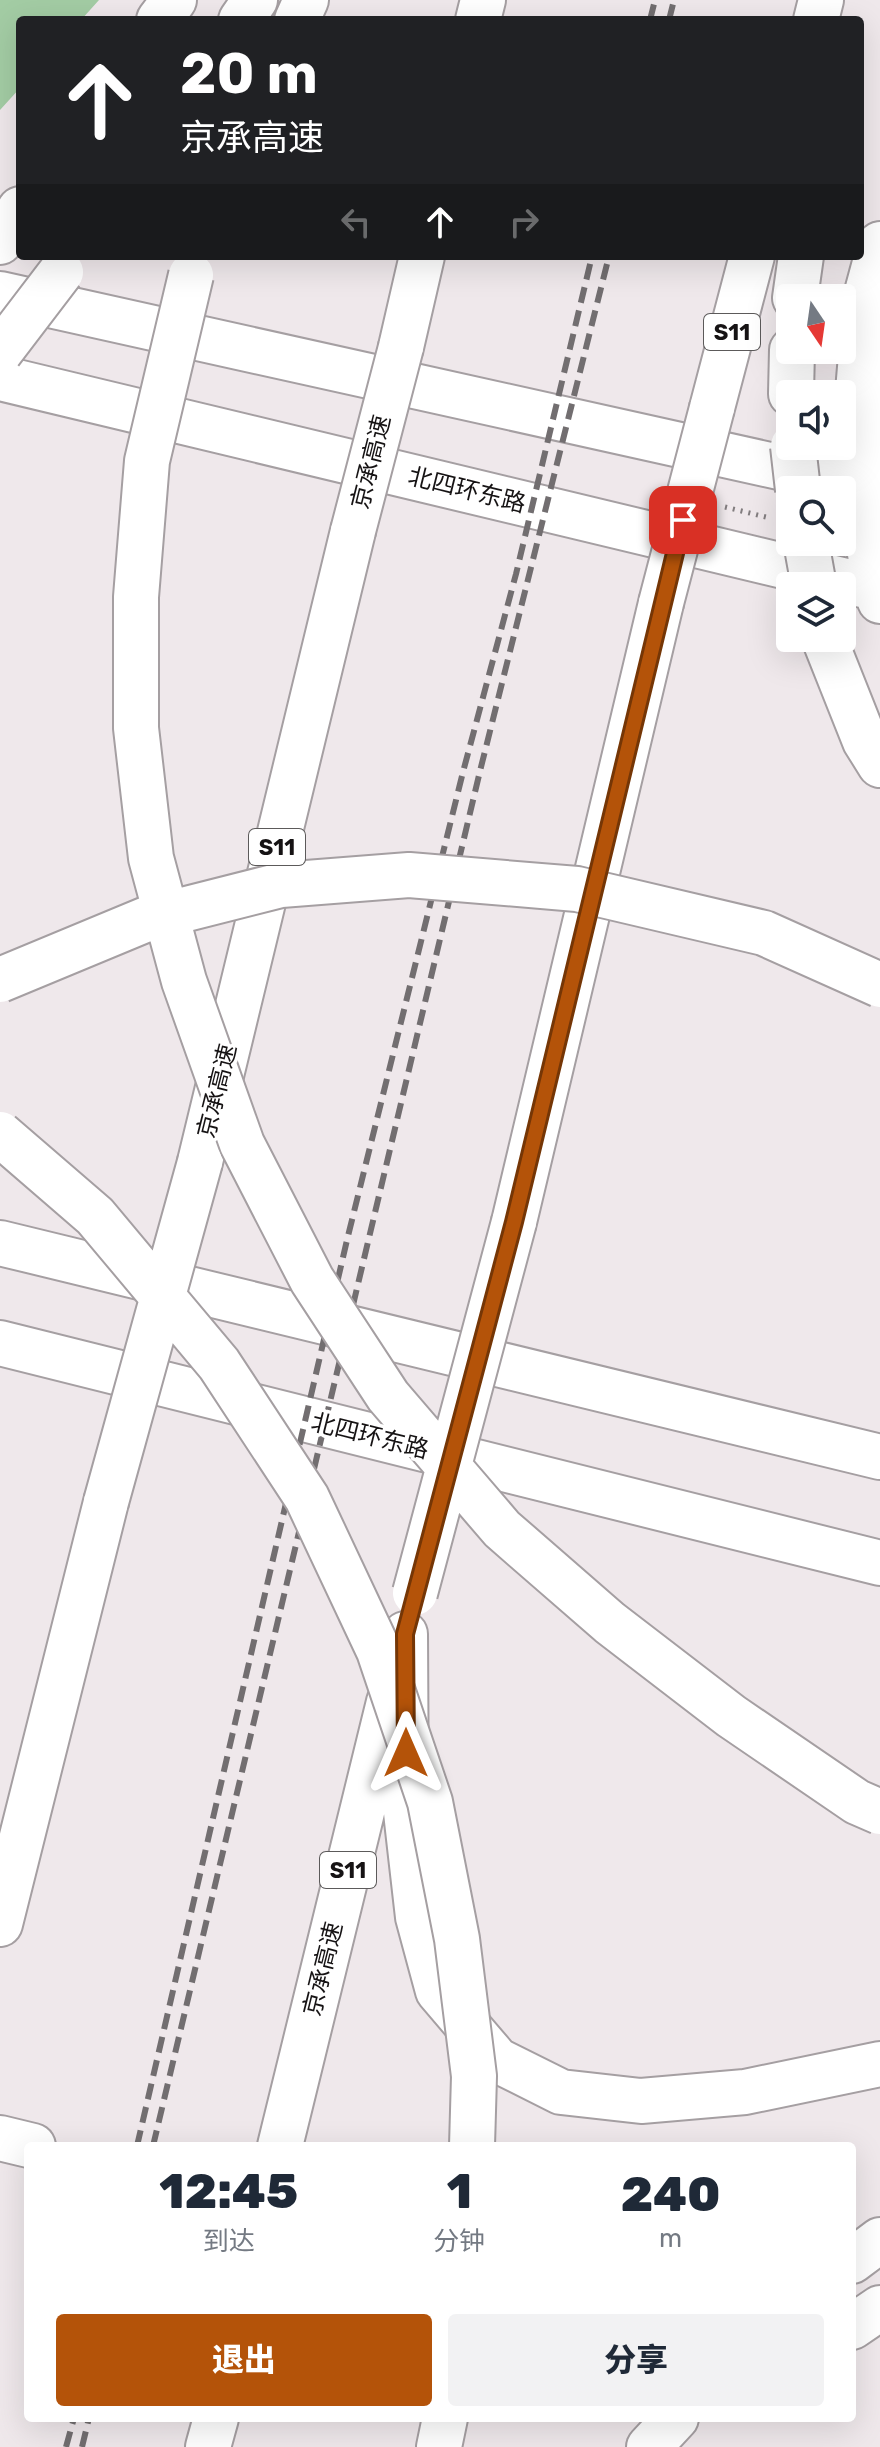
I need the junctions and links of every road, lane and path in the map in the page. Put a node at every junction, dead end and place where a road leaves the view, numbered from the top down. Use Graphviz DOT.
graph roads {
  1 [pos="16,216"];
  2 [pos="0,242"];
  3 [pos="880,244"];
  4 [pos="421,260"];
  5 [pos="751,260"];
  6 [pos="800,260"];
  7 [pos="67,264"];
  8 [pos="194,265"];
  9 [pos="797,284"];
  10 [pos="0,294"];
  11 [pos="0,352"];
  12 [pos="0,378"];
  13 [pos="860,485"];
  14 [pos="878,595"];
  15 [pos="830,652"];
  16 [pos="880,765"];
  17 [pos="0,980"];
  18 [pos="880,985"];
  19 [pos="0,1134"];
  20 [pos="0,1243"];
  21 [pos="0,1343"];
  22 [pos="880,1457"];
  23 [pos="880,1563"];
  24 [pos="410,1614"];
  25 [pos="880,1812"];
  26 [pos="0,1924"];
  27 [pos="880,2064"];
  28 [pos="0,2138"];
  29 [pos="281,2142"];
  30 [pos="472,2142"];
  31 [pos="24,2144"];
  32 [pos="880,2240"];
  33 [pos="856,2258"];
  34 [pos="880,2308"];
  35 [pos="856,2324"];
  36 [pos="215,2422"];
  37 [pos="444,2422"];
  38 [pos="672,2422"];
  39 [pos="208,2447"];
  40 [pos="439,2447"];
  41 [pos="649,2447"];
  1 -- 2 [label="main road"];
  3 -- 13 [label="main road"];
  4 -- 26 [label="main road, 京承高速 / S11, bridge"];
  5 -- 24 [label="main road, 京承高速 / S11, bridge"];
  6 -- 9 [label="main road"];
  7 -- 11 [label="main road, bridge"];
  8 -- 25 [label="main road, bridge"];
  10 -- 13 [label="main road"];
  12 -- 14 [label="main road, 北四环东路"];
  13 -- 14 [label="main road"];
  15 -- 16 [label="main road"];
  17 -- 18 [label="main road, bridge"];
  19 -- 30 [label="main road, bridge"];
  20 -- 22 [label="main road"];
  21 -- 23 [label="main road, 北四环东路"];
  24 -- 27 [label="main road"];
  24 -- 29 [label="main road, 京承高速 / S11"];
  28 -- 31 [label="main road"];
  32 -- 33 [label="main road"];
  34 -- 35 [label="main road"];
  36 -- 39 [label="main road"];
  37 -- 40 [label="main road"];
  38 -- 41 [label="main road"];
}
